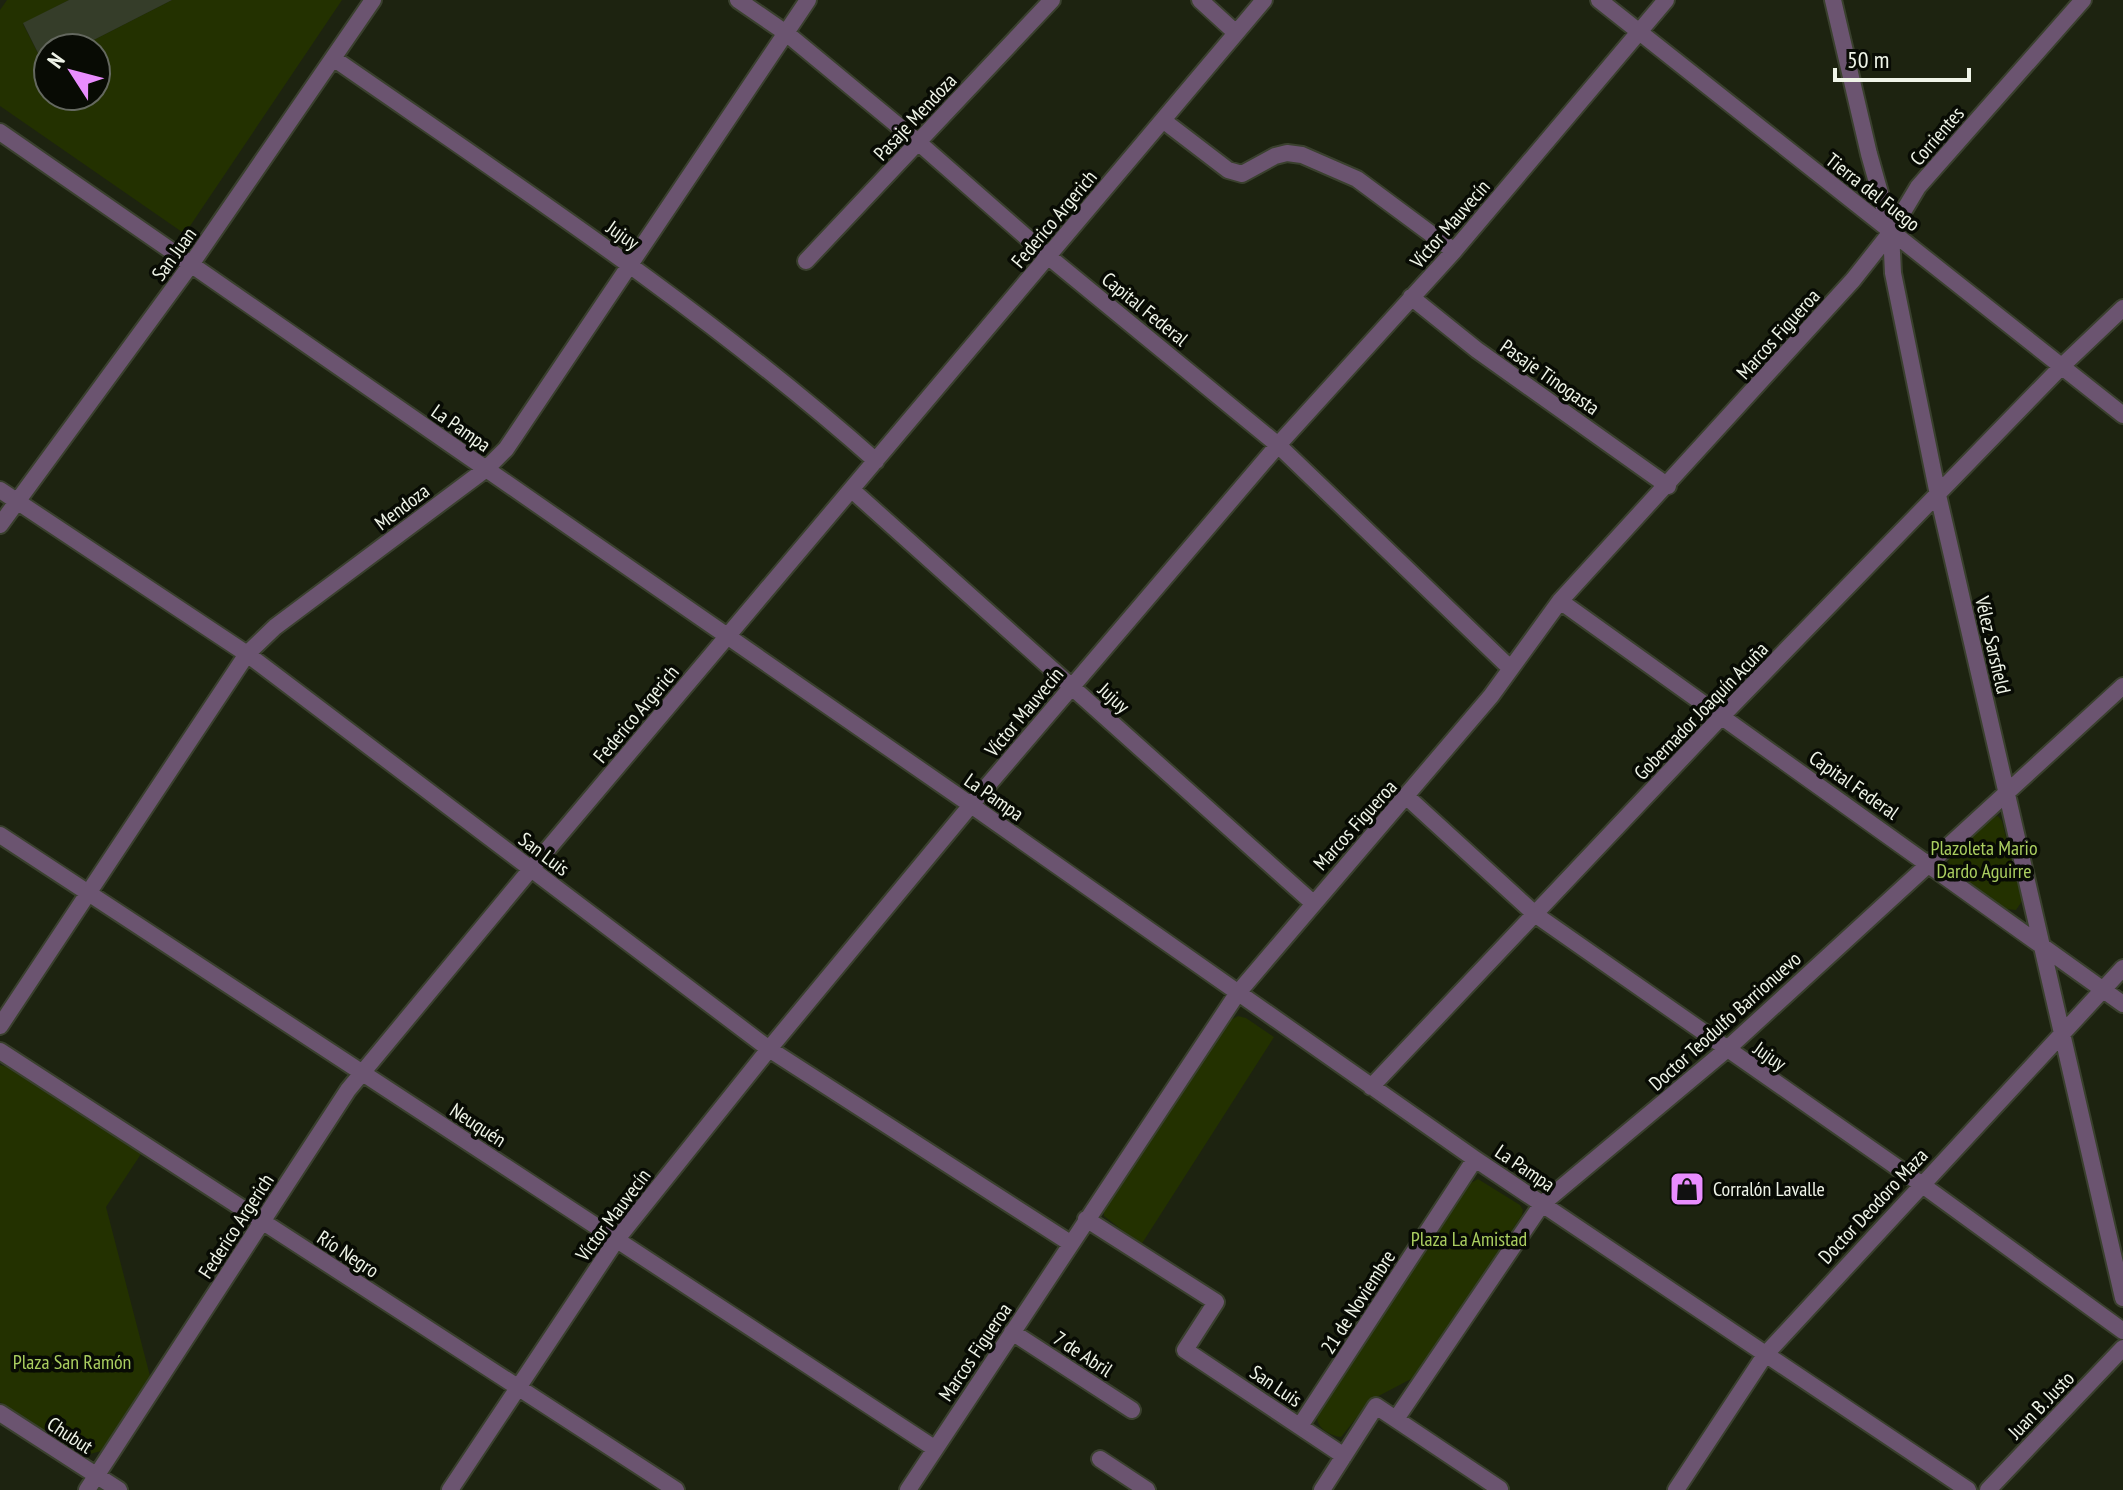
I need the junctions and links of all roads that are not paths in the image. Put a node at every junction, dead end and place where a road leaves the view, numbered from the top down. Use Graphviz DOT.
graph roads {
  1 [pos="373,0"];
  2 [pos="738,0"];
  3 [pos="808,0"];
  4 [pos="1052,0"];
  5 [pos="1200,0"];
  6 [pos="1264,0"];
  7 [pos="1599,0"];
  8 [pos="1666,0"];
  9 [pos="1833,0"];
  10 [pos="2083,0"];
  11 [pos="1641,32"];
  12 [pos="786,33"];
  13 [pos="1236,33"];
  14 [pos="333,58"];
  15 [pos="1164,121"];
  16 [pos="0,132"];
  17 [pos="919,143"];
  18 [pos="1891,232"];
  19 [pos="1454,251"];
  20 [pos="1049,257"];
  21 [pos="806,261"];
  22 [pos="192,263"];
  23 [pos="631,264"];
  24 [pos="1411,297"];
  25 [pos="2123,308"];
  26 [pos="2062,366"];
  27 [pos="2123,415"];
  28 [pos="1278,445"];
  29 [pos="876,461"];
  30 [pos="486,469"];
  31 [pos="1668,486"];
  32 [pos="0,490"];
  33 [pos="852,490"];
  34 [pos="1938,495"];
  35 [pos="17,500"];
  36 [pos="0,525"];
  37 [pos="1560,601"];
  38 [pos="729,636"];
  39 [pos="247,654"];
  40 [pos="1510,668"];
  41 [pos="2123,686"];
  42 [pos="1072,687"];
  43 [pos="1722,716"];
  44 [pos="2006,793"];
  45 [pos="1407,797"];
  46 [pos="971,805"];
  47 [pos="0,835"];
  48 [pos="1929,863"];
  49 [pos="531,869"];
  50 [pos="89,892"];
  51 [pos="1313,903"];
  52 [pos="1536,915"];
  53 [pos="2042,946"];
  54 [pos="2123,968"];
  55 [pos="2103,989"];
  56 [pos="1237,994"];
  57 [pos="2123,1004"];
  58 [pos="0,1026"];
  59 [pos="2060,1034"];
  60 [pos="769,1049"];
  61 [pos="1726,1050"];
  62 [pos="0,1051"];
  63 [pos="362,1073"];
  64 [pos="1371,1087"];
  65 [pos="1475,1159"];
  66 [pos="1921,1184"];
  67 [pos="1542,1204"];
  68 [pos="1086,1219"];
  69 [pos="263,1222"];
  70 [pos="617,1239"];
  71 [pos="1070,1243"];
  72 [pos="2123,1298"];
  73 [pos="2123,1331"];
  74 [pos="1012,1332"];
  75 [pos="2123,1348"];
  76 [pos="1765,1355"];
  77 [pos="517,1388"];
  78 [pos="1132,1410"];
  79 [pos="0,1413"];
  80 [pos="1396,1419"];
  81 [pos="1300,1426"];
  82 [pos="934,1448"];
  83 [pos="1344,1456"];
  84 [pos="1100,1459"];
  85 [pos="96,1475"];
  86 [pos="1500,1489"];
  87 [pos="87,1490"];
  88 [pos="119,1490"];
  89 [pos="450,1490"];
  90 [pos="676,1490"];
  91 [pos="908,1490"];
  92 [pos="1147,1490"];
  93 [pos="1322,1490"];
  94 [pos="1676,1490"];
  95 [pos="1968,1490"];
  96 [pos="1988,1490"];
  1 -- 14 [label="street, San Juan"];
  2 -- 12 [label="street, Capital Federal"];
  3 -- 12 [label="street, Mendoza"];
  4 -- 17 [label="street, Pasaje Mendoza"];
  5 -- 13 [label="street"];
  6 -- 13 [label="street, Federico Argerich"];
  7 -- 11 [label="street, Tierra del Fuego"];
  8 -- 11 [label="street, Víctor Mauvecín"];
  9 -- 18 [label="street, Vélez Sarsfield"];
  10 -- 18 [label="street, Corrientes"];
  11 -- 18 [label="street, Tierra del Fuego"];
  11 -- 19 [label="street, Víctor Mauvecín"];
  12 -- 17 [label="street, Capital Federal"];
  12 -- 23 [label="street, Mendoza"];
  13 -- 15 [label="street, Federico Argerich"];
  14 -- 22 [label="street, San Juan"];
  14 -- 23 [label="street, Jujuy"];
  15 -- 19 [label="street"];
  15 -- 20 [label="street, Federico Argerich"];
  16 -- 22 [label="street, La Pampa"];
  17 -- 20 [label="street, Capital Federal"];
  17 -- 21 [label="street, Pasaje Mendoza"];
  18 -- 26 [label="street, Tierra del Fuego"];
  18 -- 31 [label="street, Marcos Figueroa"];
  18 -- 34 [label="street, Vélez Sarsfield"];
  19 -- 24 [label="street, Víctor Mauvecín"];
  20 -- 28 [label="street, Capital Federal"];
  20 -- 29 [label="street, Federico Argerich"];
  22 -- 30 [label="street, La Pampa"];
  22 -- 35 [label="street, San Juan"];
  23 -- 29 [label="street, Jujuy"];
  23 -- 30 [label="street, Mendoza"];
  24 -- 28 [label="street, Víctor Mauvecín"];
  24 -- 31 [label="street, Pasaje Tinogasta"];
  25 -- 26 [label="street, Gobernador Joaquín Acuña"];
  26 -- 27 [label="street, Tierra del Fuego"];
  26 -- 34 [label="street, Gobernador Joaquín Acuña"];
  28 -- 40 [label="street, Capital Federal"];
  28 -- 42 [label="street, Víctor Mauvecín"];
  29 -- 33 [label="street, Federico Argerich"];
  30 -- 38 [label="street, La Pampa"];
  30 -- 39 [label="street, Mendoza"];
  31 -- 37 [label="street, Marcos Figueroa"];
  32 -- 35 [label="street, San Luis"];
  33 -- 38 [label="street, Federico Argerich"];
  33 -- 42 [label="street, Jujuy"];
  34 -- 43 [label="street, Gobernador Joaquín Acuña"];
  34 -- 44 [label="street, Vélez Sarsfield"];
  35 -- 36 [label="street, San Juan"];
  35 -- 39 [label="street, San Luis"];
  37 -- 40 [label="street, Marcos Figueroa"];
  37 -- 43 [label="street, Capital Federal"];
  38 -- 46 [label="street, La Pampa"];
  38 -- 49 [label="street, Federico Argerich"];
  39 -- 49 [label="street, San Luis"];
  39 -- 50 [label="street, Mendoza"];
  40 -- 45 [label="street, Marcos Figueroa"];
  41 -- 44 [label="street, Doctor Teodulfo Barrionuevo"];
  42 -- 46 [label="street, Víctor Mauvecín"];
  42 -- 51 [label="street, Jujuy"];
  43 -- 48 [label="street, Capital Federal"];
  43 -- 52 [label="street, Gobernador Joaquín Acuña"];
  44 -- 48 [label="street, Doctor Teodulfo Barrionuevo"];
  44 -- 53 [label="street, Vélez Sarsfield"];
  45 -- 51 [label="street, Marcos Figueroa"];
  45 -- 52 [label="street, Jujuy"];
  46 -- 56 [label="street, La Pampa"];
  46 -- 60 [label="street, Víctor Mauvecín"];
  47 -- 50 [label="street, Neuquén"];
  48 -- 53 [label="street, Capital Federal"];
  48 -- 61 [label="street, Doctor Teodulfo Barrionuevo"];
  49 -- 60 [label="street, San Luis"];
  49 -- 63 [label="street, Federico Argerich"];
  50 -- 58 [label="street, Mendoza"];
  50 -- 63 [label="street, Neuquén"];
  51 -- 56 [label="street, Marcos Figueroa"];
  52 -- 61 [label="street, Jujuy"];
  52 -- 64 [label="street, Gobernador Joaquín Acuña"];
  53 -- 55 [label="street, Capital Federal"];
  53 -- 59 [label="street, Vélez Sarsfield"];
  54 -- 55 [label="street, Doctor Deodoro Maza"];
  55 -- 57 [label="street, Capital Federal"];
  55 -- 59 [label="street, Doctor Deodoro Maza"];
  56 -- 64 [label="street, La Pampa"];
  56 -- 68 [label="street, Marcos Figueroa"];
  59 -- 66 [label="street, Doctor Deodoro Maza"];
  59 -- 72 [label="street, Vélez Sarsfield"];
  60 -- 70 [label="street, Víctor Mauvecín"];
  60 -- 71 [label="street, San Luis"];
  61 -- 66 [label="street, Jujuy"];
  61 -- 67 [label="street, Doctor Teodulfo Barrionuevo"];
  62 -- 69 [label="street, Río Negro"];
  63 -- 69 [label="street, Federico Argerich"];
  63 -- 70 [label="street, Neuquén"];
  64 -- 65 [label="street, La Pampa"];
  65 -- 67 [label="street, La Pampa"];
  65 -- 81 [label="street, 21 de Noviembre"];
  66 -- 73 [label="street, Jujuy"];
  66 -- 76 [label="street, Doctor Deodoro Maza"];
  67 -- 76 [label="street, La Pampa"];
  67 -- 80 [label="street, Doctor Teodulfo Barrionuevo"];
  68 -- 71 [label="street, Marcos Figueroa"];
  68 -- 81 [label="street, San Luis"];
  69 -- 77 [label="street, Río Negro"];
  69 -- 85 [label="street, Federico Argerich"];
  70 -- 77 [label="street, Víctor Mauvecín"];
  70 -- 82 [label="street, Neuquén"];
  71 -- 74 [label="street, Marcos Figueroa"];
  74 -- 78 [label="street, 7 de Abril"];
  74 -- 82 [label="street, Marcos Figueroa"];
  75 -- 96 [label="street, Juan B. Justo"];
  76 -- 94 [label="street, Doctor Deodoro Maza"];
  76 -- 95 [label="street, La Pampa"];
  77 -- 89 [label="street, Víctor Mauvecín"];
  77 -- 90 [label="street, Río Negro"];
  79 -- 85 [label="street, Chubut"];
  80 -- 83 [label="street"];
  80 -- 86 [label="street"];
  81 -- 83 [label="street, San Luis"];
  82 -- 91 [label="street, Marcos Figueroa"];
  83 -- 93 [label="street"];
  84 -- 92 [label="street"];
  85 -- 87 [label="street, Federico Argerich"];
  85 -- 88 [label="street, Chubut"];
}
